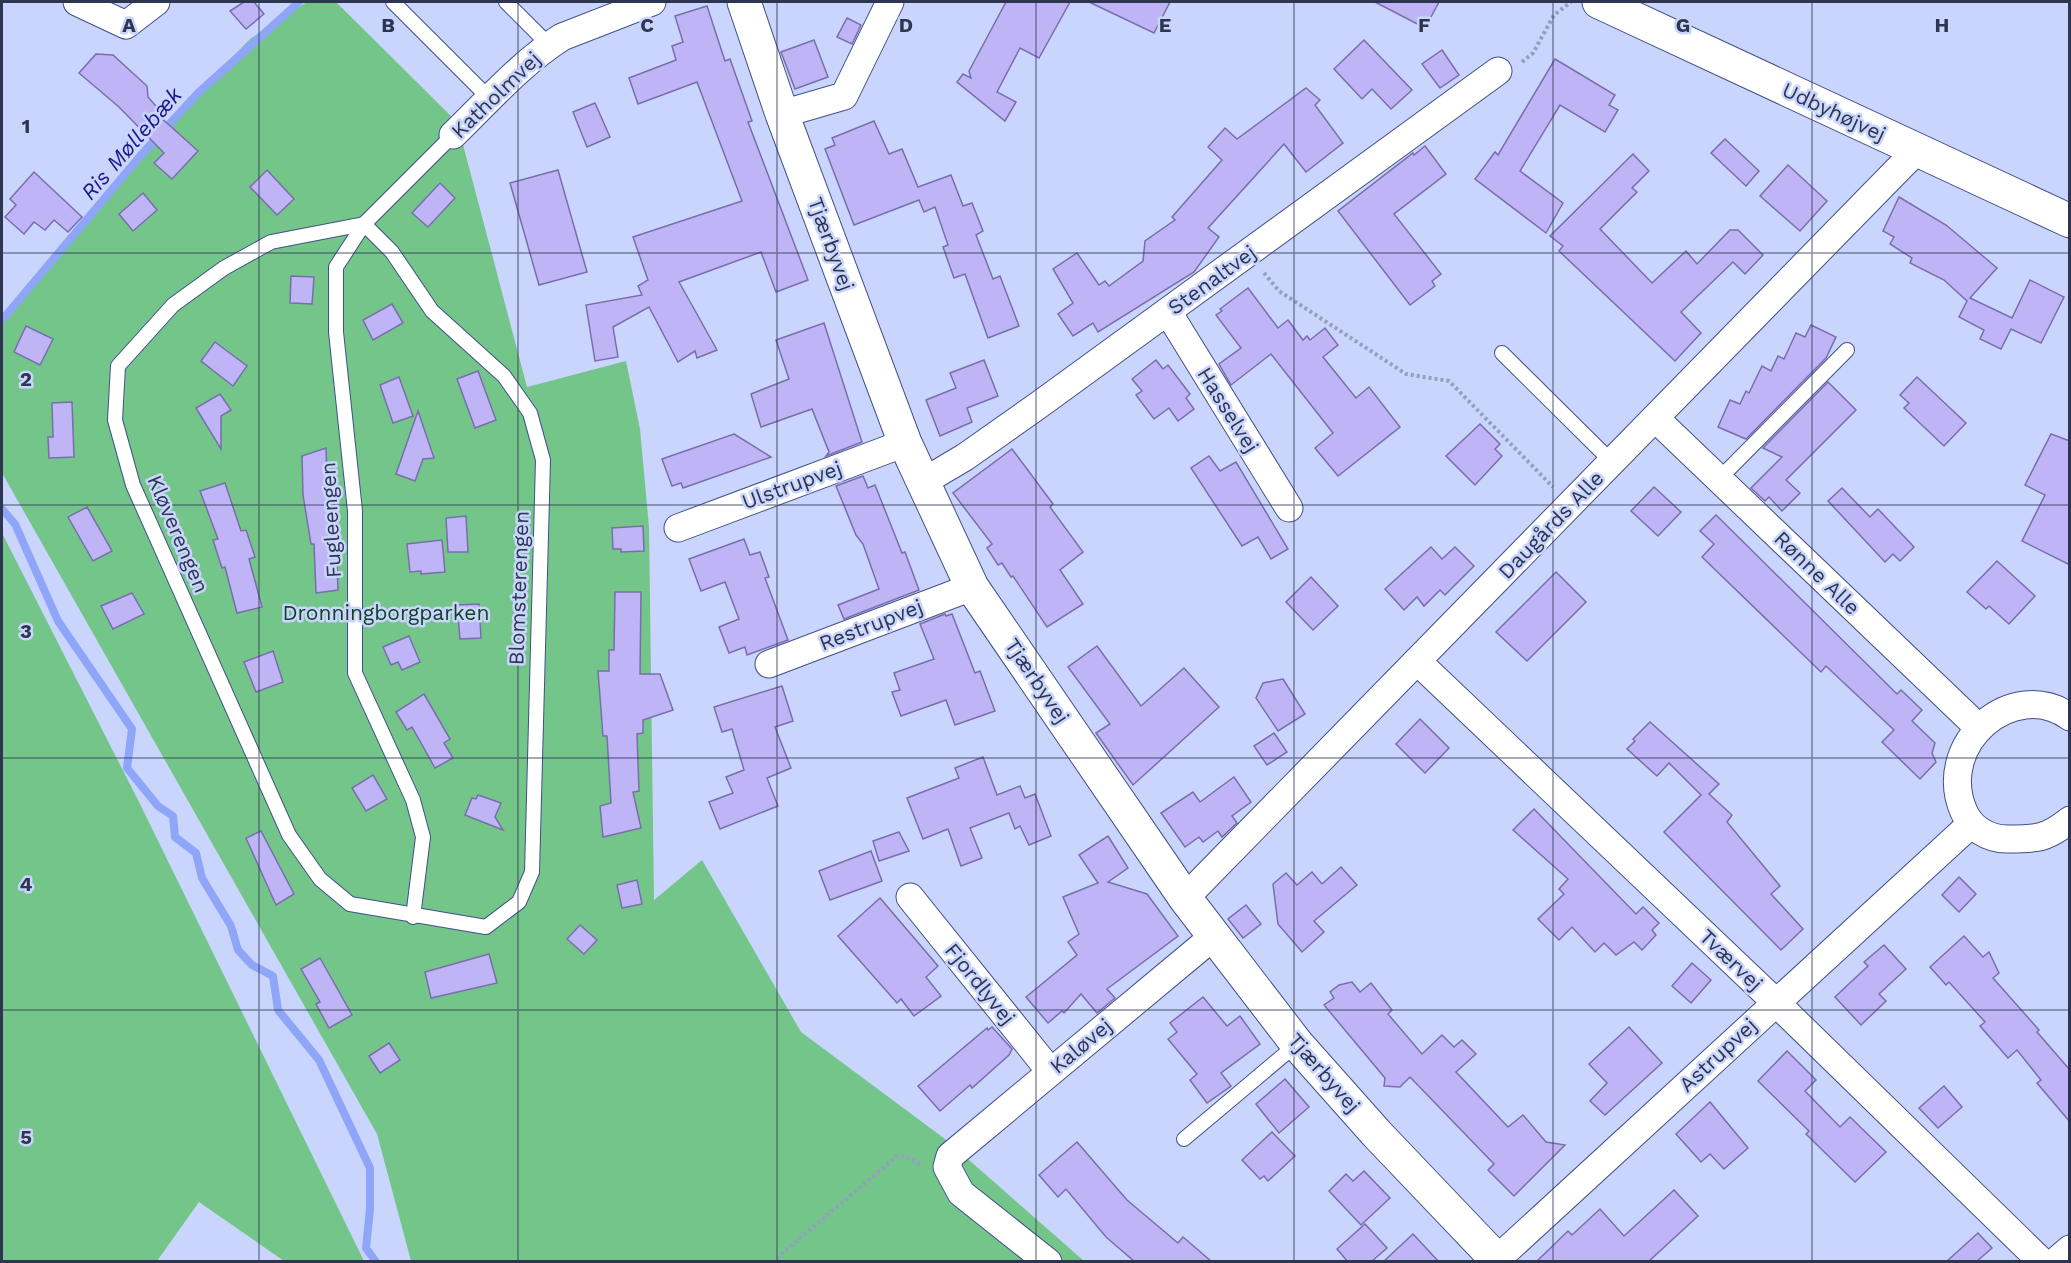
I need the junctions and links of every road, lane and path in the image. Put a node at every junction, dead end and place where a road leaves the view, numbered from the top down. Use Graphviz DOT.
graph roads {
  1 [pos="77,2"];
  2 [pos="156,2"];
  3 [pos="393,2"];
  4 [pos="506,2"];
  5 [pos="652,2"];
  6 [pos="744,2"];
  7 [pos="890,2"];
  8 [pos="1571,2"];
  9 [pos="1599,2"];
  10 [pos="622,7"];
  11 [pos="549,45"];
  12 [pos="1498,71"];
  13 [pos="490,99"];
  14 [pos="782,114"];
  15 [pos="453,135"];
  16 [pos="1916,151"];
  17 [pos="2070,221"];
  18 [pos="364,224"];
  19 [pos="1249,253"];
  20 [pos="1168,312"];
  21 [pos="1847,350"];
  22 [pos="1502,353"];
  23 [pos="1655,418"];
  24 [pos="905,443"];
  25 [pos="1612,462"];
  26 [pos="1719,479"];
  27 [pos="922,482"];
  28 [pos="1570,504"];
  29 [pos="1289,508"];
  30 [pos="678,528"];
  31 [pos="972,587"];
  32 [pos="1417,661"];
  33 [pos="769,664"];
  34 [pos="2070,717"];
  35 [pos="1978,727"];
  36 [pos="2070,820"];
  37 [pos="1970,825"];
  38 [pos="910,897"];
  39 [pos="1185,898"];
  40 [pos="413,917"];
  41 [pos="1214,936"];
  42 [pos="1776,1002"];
  43 [pos="1297,1044"];
  44 [pos="1050,1071"];
  45 [pos="1184,1139"];
  46 [pos="950,1156"];
  47 [pos="2070,1249"];
  48 [pos="1496,1261"];
  49 [pos="772,1262"];
  50 [pos="1048,1262"];
  51 [pos="2042,1262"];
  52 [pos="2055,1262"];
  1 -- 2 [label="street"];
  3 -- 13 [label="lane"];
  4 -- 11 [label="lane"];
  5 -- 10 [label="street, Katholmvej"];
  6 -- 14 [label="street, Tjærbyvej"];
  7 -- 14 [label="street"];
  8 -- 12 [label="path"];
  9 -- 16 [label="street, Udbyhøjvej"];
  10 -- 11 [label="street, Katholmvej"];
  11 -- 13 [label="street, Katholmvej"];
  12 -- 19 [label="street, Stenaltvej"];
  13 -- 15 [label="street, Katholmvej"];
  14 -- 24 [label="street, Tjærbyvej"];
  15 -- 18 [label="lane, Katholmvej"];
  16 -- 17 [label="street, Udbyhøjvej"];
  16 -- 23 [label="street, Daugårds Alle"];
  18 -- 40 [label="lane, Fugleengen"];
  18 -- 40 [label="lane, Blomsterengen"];
  18 -- 40 [label="lane, Kløverengen"];
  19 -- 20 [label="street, Stenaltvej"];
  19 -- 28 [label="path"];
  20 -- 27 [label="street, Stenaltvej"];
  20 -- 29 [label="street, Hasselvej"];
  21 -- 26 [label="lane"];
  22 -- 25 [label="lane"];
  23 -- 25 [label="street, Daugårds Alle"];
  23 -- 26 [label="street, Rønne Alle"];
  24 -- 27 [label="street, Tjærbyvej"];
  24 -- 30 [label="street, Ulstrupvej"];
  25 -- 28 [label="street, Daugårds Alle"];
  26 -- 35 [label="street, Rønne Alle"];
  27 -- 31 [label="street, Tjærbyvej"];
  28 -- 32 [label="street, Daugårds Alle"];
  31 -- 33 [label="street, Restrupvej"];
  31 -- 39 [label="street, Tjærbyvej"];
  32 -- 39 [label="street, Daugårds Alle"];
  32 -- 42 [label="street, Tværvej"];
  34 -- 35 [label="street"];
  35 -- 37 [label="street"];
  36 -- 37 [label="street"];
  37 -- 42 [label="street, Astrupvej"];
  38 -- 44 [label="street, Fjordlyvej"];
  39 -- 41 [label="street, Tjærbyvej"];
  41 -- 43 [label="street, Tjærbyvej"];
  41 -- 44 [label="street, Kaløvej"];
  42 -- 48 [label="street, Astrupvej"];
  42 -- 51 [label="street, Tværvej"];
  43 -- 45 [label="lane"];
  43 -- 48 [label="street, Tjærbyvej"];
  44 -- 46 [label="street, Kaløvej"];
  46 -- 49 [label="path"];
  46 -- 50 [label="street"];
  47 -- 52 [label="street"];
}
